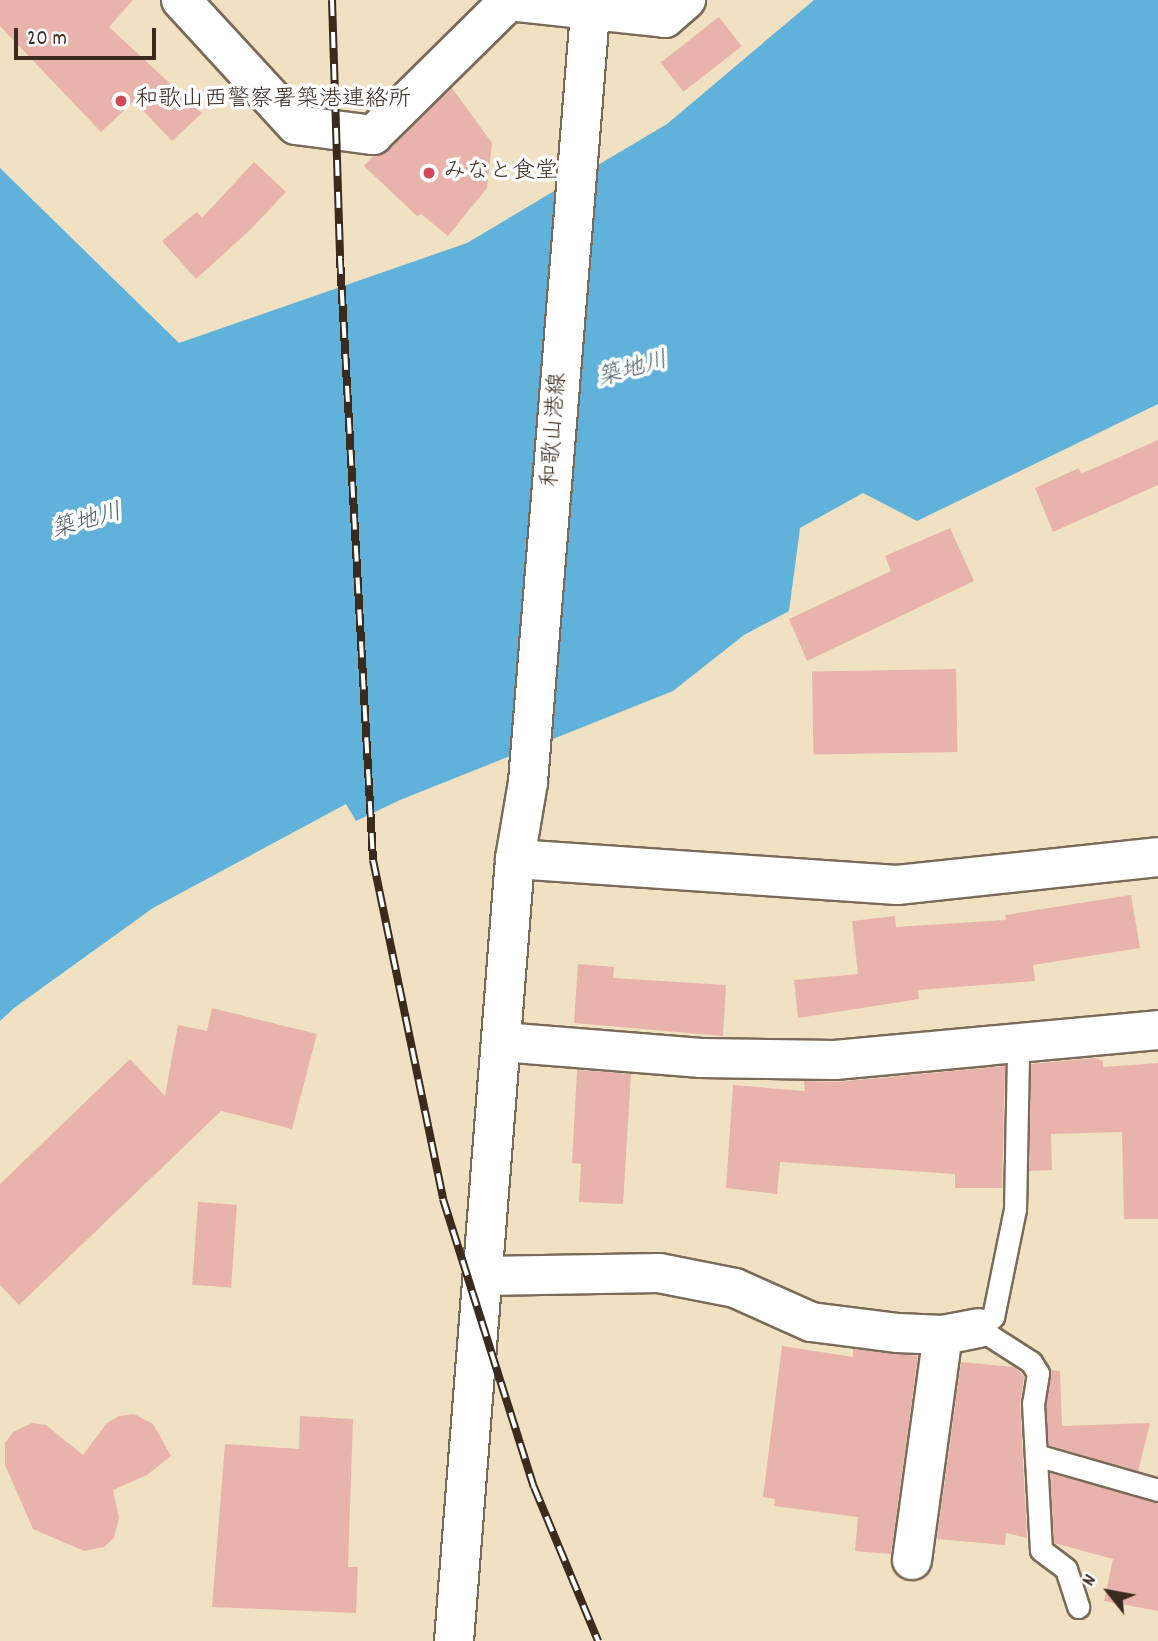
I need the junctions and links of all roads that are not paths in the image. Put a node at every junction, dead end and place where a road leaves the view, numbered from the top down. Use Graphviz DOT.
graph roads {
  1 [pos="181,0"];
  2 [pos="687,0"];
  3 [pos="591,4"];
  4 [pos="1158,858"];
  5 [pos="515,859"];
  6 [pos="1158,1030"];
  7 [pos="502,1042"];
  8 [pos="1021,1043"];
  9 [pos="484,1276"];
  10 [pos="960,1331"];
  11 [pos="1036,1455"];
  12 [pos="1158,1490"];
  13 [pos="912,1560"];
  14 [pos="1078,1607"];
  15 [pos="454,1641"];
  1 -- 3 [label="street"];
  2 -- 3 [label="street"];
  3 -- 5 [label="street, 和歌山港線"];
  4 -- 5 [label="street"];
  5 -- 7 [label="street, 和歌山港線"];
  6 -- 8 [label="street"];
  7 -- 8 [label="street"];
  7 -- 9 [label="street, 和歌山港線"];
  8 -- 10 [label="lane"];
  9 -- 10 [label="street"];
  9 -- 15 [label="street, 和歌山港線"];
  10 -- 11 [label="lane"];
  10 -- 13 [label="street"];
  11 -- 12 [label="lane"];
  11 -- 14 [label="lane"];
}
